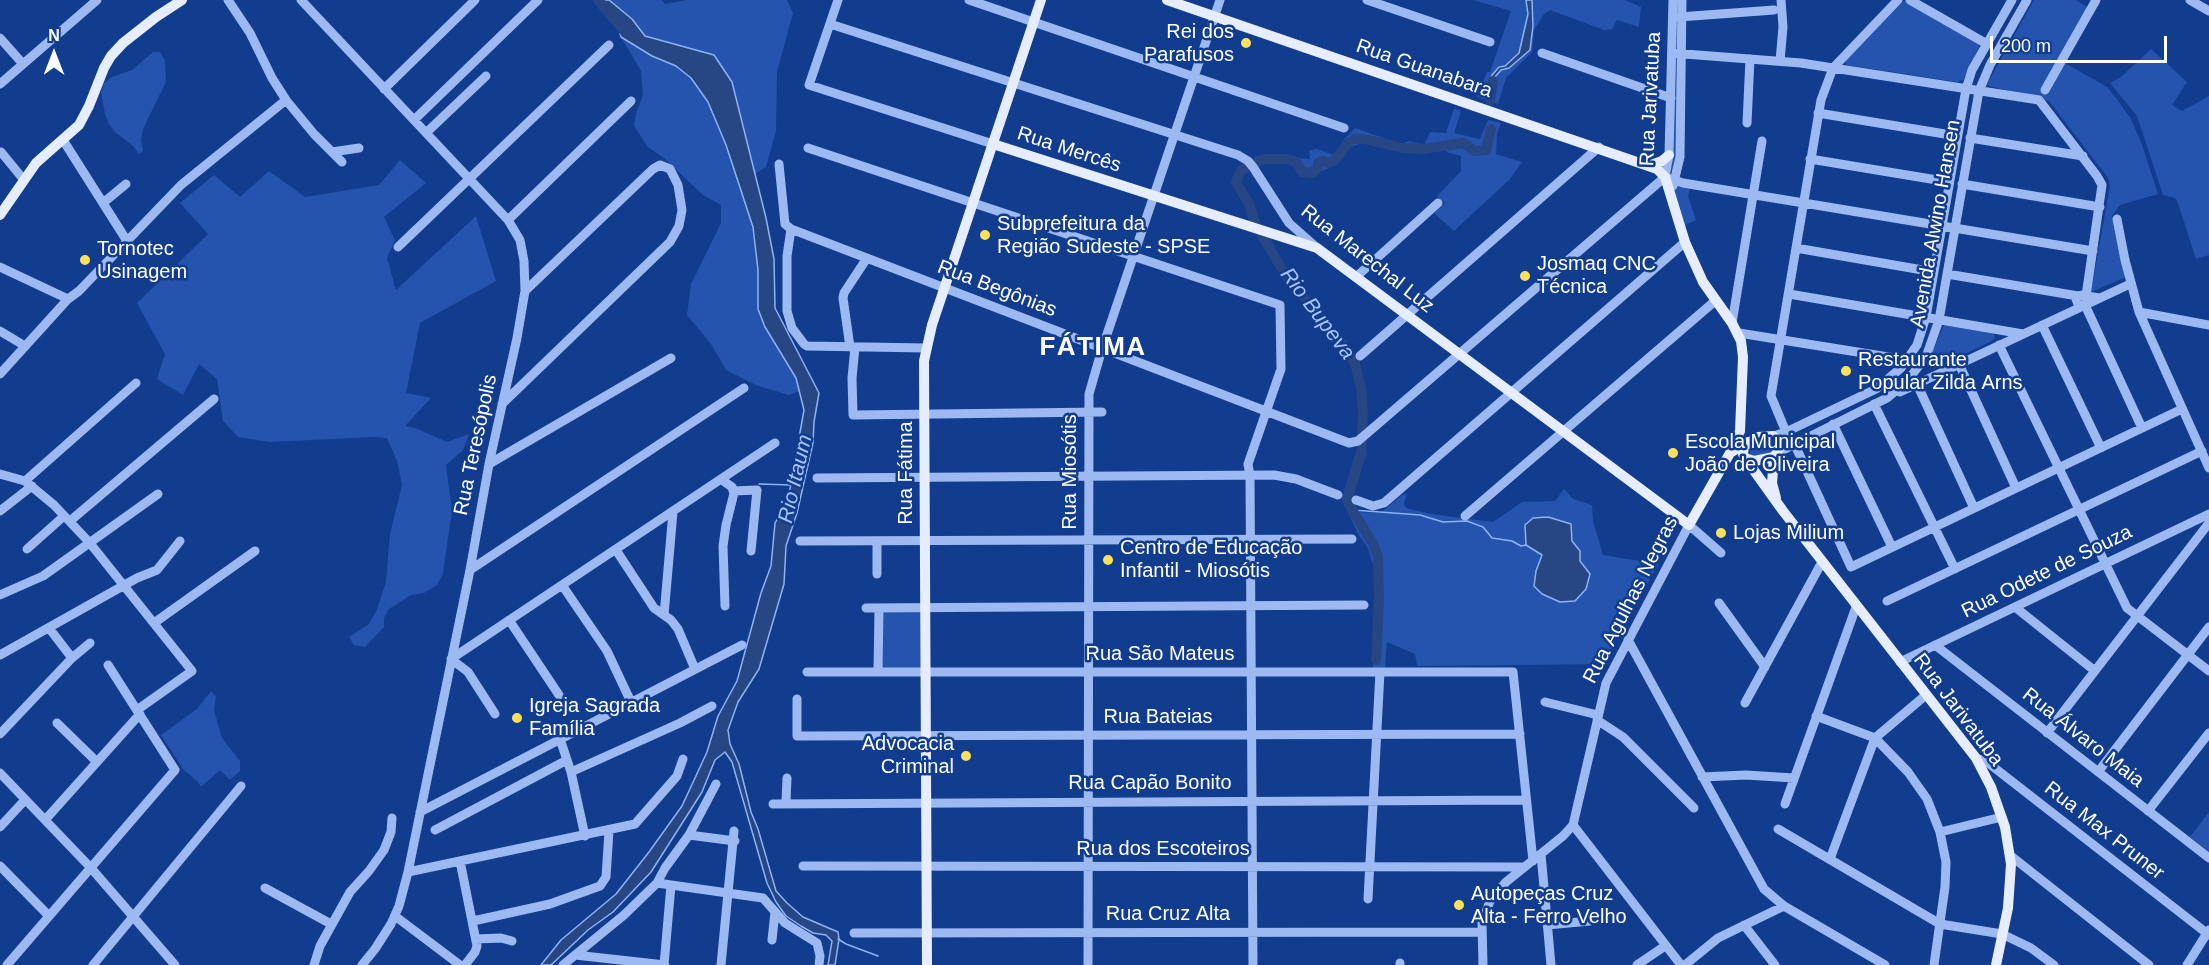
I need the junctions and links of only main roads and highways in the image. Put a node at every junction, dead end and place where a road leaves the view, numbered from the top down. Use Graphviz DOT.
graph roads {
  1 [pos="182,0"];
  2 [pos="1041,0"];
  3 [pos="1167,0"];
  4 [pos="993,144"];
  5 [pos="1670,155"];
  6 [pos="1651,165"];
  7 [pos="1670,179"];
  8 [pos="0,215"];
  9 [pos="1317,248"];
  10 [pos="1744,445"];
  11 [pos="1775,455"];
  12 [pos="1721,469"];
  13 [pos="1783,512"];
  14 [pos="1689,525"];
  15 [pos="927,965"];
  16 [pos="1996,965"];
  1 -- 8 [label="main road"];
  2 -- 4 [label="main road, Rua Fátima"];
  3 -- 6 [label="main road, Rua Guanabara"];
  4 -- 9 [label="main road, Rua Mercês"];
  4 -- 15 [label="main road, Rua Fátima"];
  5 -- 6 [label="main road"];
  6 -- 7 [label="main road, Rua Guanabara"];
  7 -- 10 [label="main road, Rua Jarivatuba"];
  9 -- 14 [label="main road, Rua Marechal Luz"];
  10 -- 11 [label="main road"];
  10 -- 11 [label="main road, Rua Jarivatuba"];
  10 -- 12 [label="main road"];
  10 -- 12 [label="main road, Rua Agulhas Negras"];
  10 -- 13 [label="main road, Rua Jarivatuba"];
  11 -- 13 [label="main road, Rua Jarivatuba"];
  12 -- 14 [label="main road, Rua Agulhas Negras"];
  13 -- 16 [label="main road, Rua Jarivatuba"];
}
